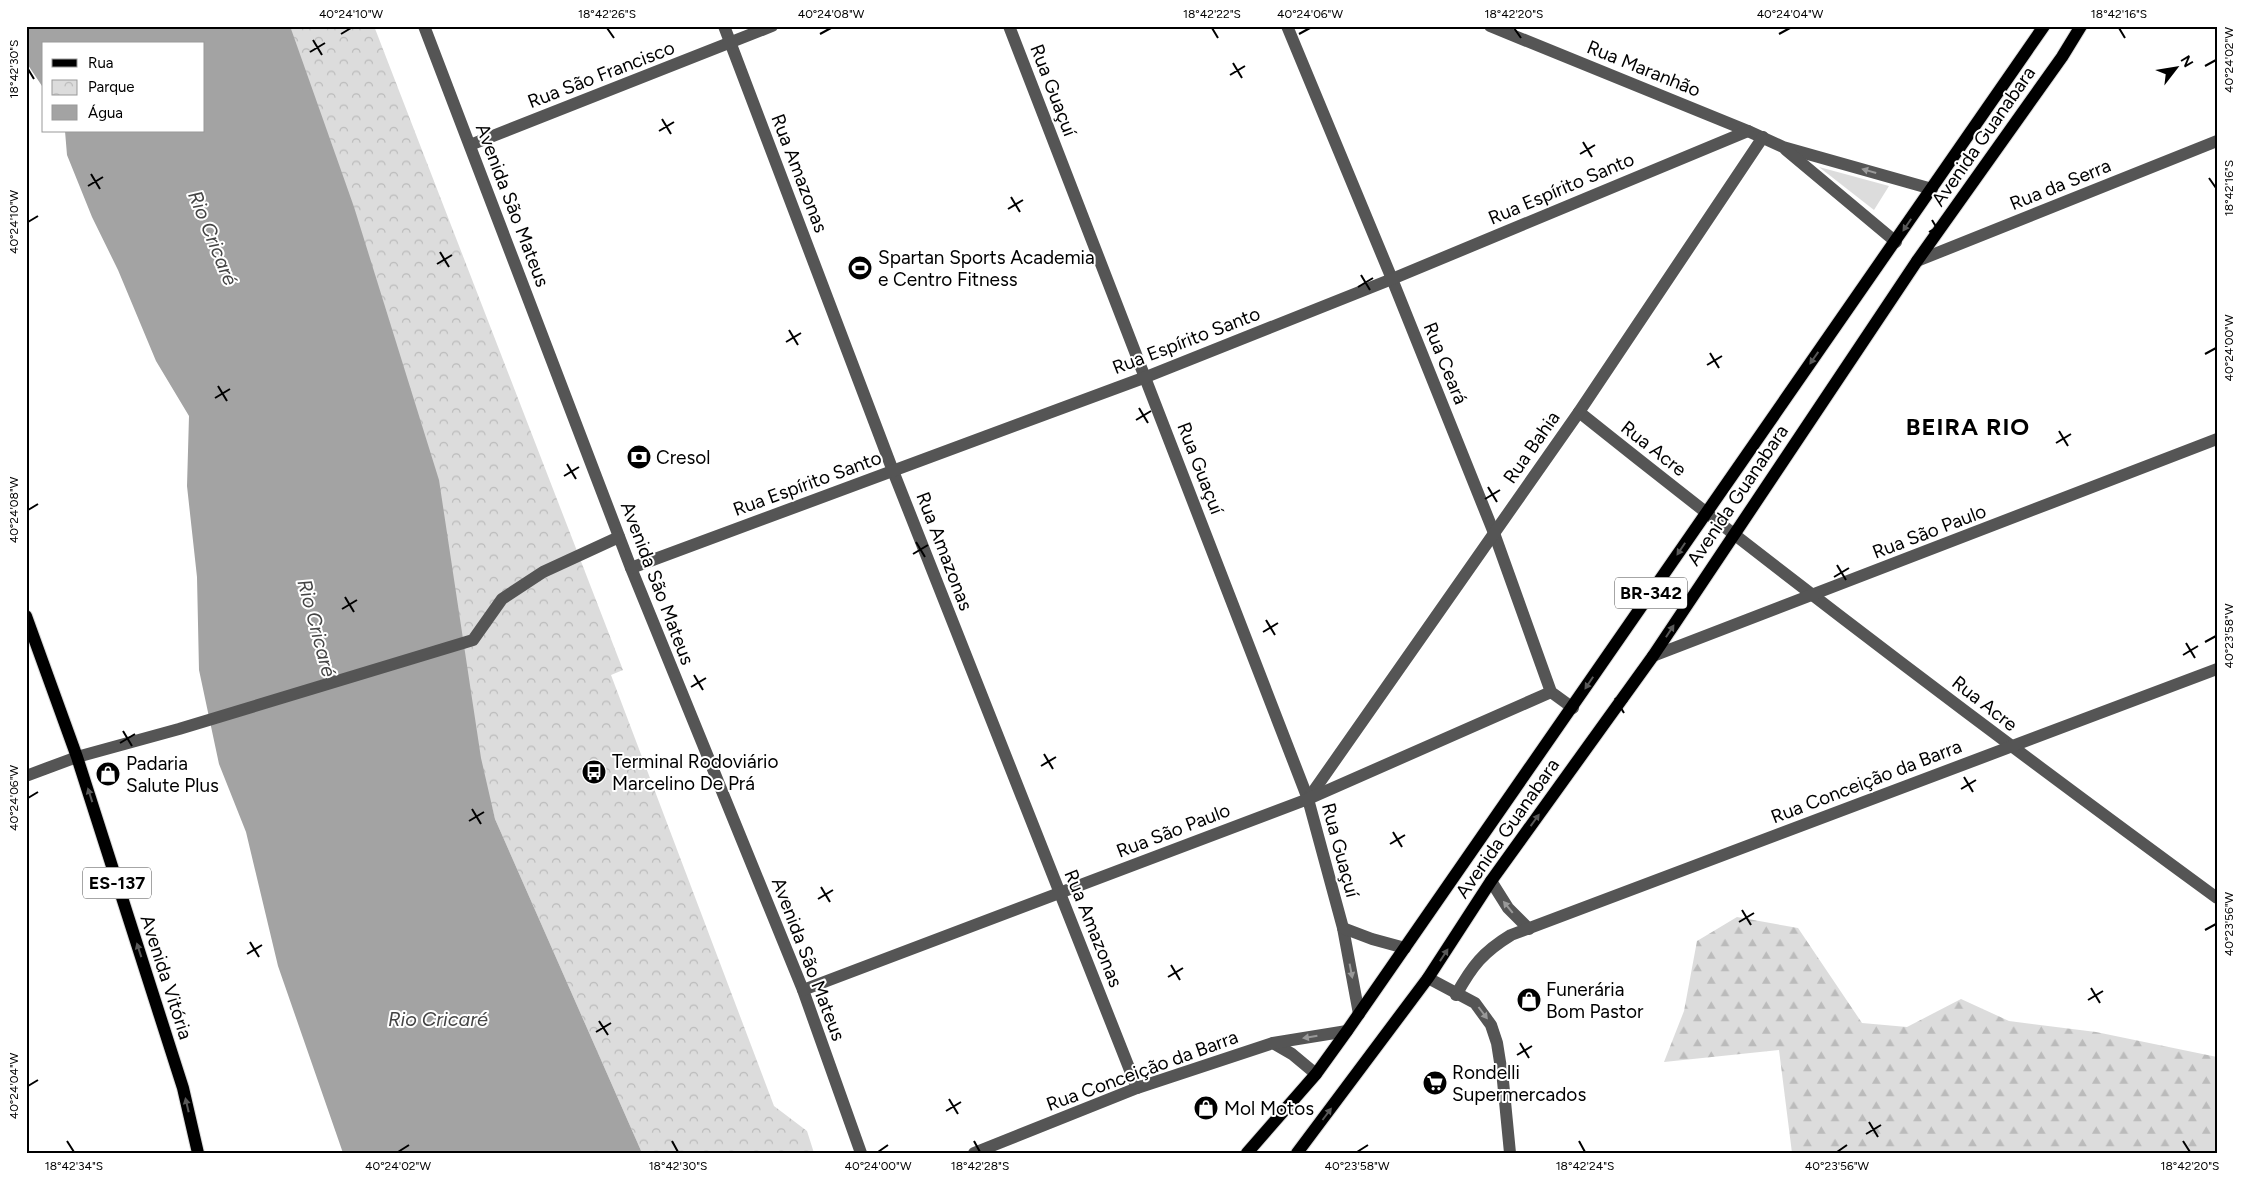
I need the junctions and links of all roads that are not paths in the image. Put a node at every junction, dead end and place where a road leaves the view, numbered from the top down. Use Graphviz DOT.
graph roads {
  1 [pos="424,26"];
  2 [pos="724,26"];
  3 [pos="772,26"];
  4 [pos="1009,26"];
  5 [pos="1287,26"];
  6 [pos="1490,26"];
  7 [pos="2044,26"];
  8 [pos="2081,26"];
  9 [pos="730,44"];
  10 [pos="1748,131"];
  11 [pos="1763,138"];
  12 [pos="2217,141"];
  13 [pos="470,145"];
  14 [pos="1783,147"];
  15 [pos="1932,189"];
  16 [pos="1896,242"];
  17 [pos="1917,261"];
  18 [pos="1392,279"];
  19 [pos="1146,376"];
  20 [pos="1579,412"];
  21 [pos="2217,439"];
  22 [pos="893,471"];
  23 [pos="1706,513"];
  24 [pos="1494,532"];
  25 [pos="1733,535"];
  26 [pos="619,537"];
  27 [pos="631,568"];
  28 [pos="1815,595"];
  29 [pos="26,616"];
  30 [pos="1653,656"];
  31 [pos="2217,669"];
  32 [pos="1551,692"];
  33 [pos="1573,708"];
  34 [pos="2010,747"];
  35 [pos="77,757"];
  36 [pos="26,776"];
  37 [pos="1308,799"];
  38 [pos="1491,881"];
  39 [pos="1059,893"];
  40 [pos="2217,898"];
  41 [pos="1343,928"];
  42 [pos="1529,929"];
  43 [pos="1405,948"];
  44 [pos="1428,978"];
  45 [pos="803,990"];
  46 [pos="1456,994"];
  47 [pos="1359,1014"];
  48 [pos="1347,1031"];
  49 [pos="1273,1043"];
  50 [pos="1316,1074"];
  51 [pos="1137,1088"];
  52 [pos="198,1153"];
  53 [pos="861,1153"];
  54 [pos="974,1153"];
  55 [pos="1247,1153"];
  56 [pos="1297,1153"];
  57 [pos="1510,1153"];
  1 -- 13 [label="street, Avenida São Mateus"];
  2 -- 9 [label="street, Rua Amazonas"];
  3 -- 9 [label="street, Rua São Francisco"];
  4 -- 19 [label="street, Rua Guaçuí"];
  5 -- 18 [label="street, Rua Ceará"];
  6 -- 10 [label="street, Rua Maranhão"];
  7 -- 15 [label="main road, Avenida Guanabara / BR-342"];
  8 -- 17 [label="main road, Avenida Guanabara / BR-342"];
  9 -- 13 [label="street, Rua São Francisco"];
  9 -- 22 [label="street, Rua Amazonas"];
  10 -- 11 [label="street, Rua Maranhão"];
  10 -- 18 [label="street, Rua Espírito Santo"];
  11 -- 14 [label="street, Rua Maranhão"];
  11 -- 20 [label="street, Rua Bahia"];
  12 -- 17 [label="street, Rua da Serra"];
  13 -- 26 [label="street, Avenida São Mateus"];
  15 -- 14 [label="street, Rua Maranhão, one-way"];
  14 -- 16 [label="street, Rua Maranhão"];
  15 -- 16 [label="main road, Avenida Guanabara / BR-342, one-way"];
  16 -- 23 [label="main road, Avenida Guanabara / BR-342, one-way"];
  17 -- 25 [label="main road, Avenida Guanabara / BR-342"];
  18 -- 19 [label="street, Rua Espírito Santo"];
  18 -- 24 [label="street, Rua Ceará"];
  19 -- 22 [label="street, Rua Espírito Santo"];
  19 -- 37 [label="street, Rua Guaçuí"];
  20 -- 23 [label="street, Rua Acre"];
  20 -- 24 [label="street, Rua Bahia"];
  21 -- 28 [label="street, Rua São Paulo"];
  22 -- 27 [label="street, Rua Espírito Santo"];
  22 -- 39 [label="street, Rua Amazonas"];
  23 -- 25 [label="street, Rua Acre"];
  23 -- 33 [label="main road, Avenida Guanabara / BR-342, one-way"];
  24 -- 32 [label="street, Rua Ceará"];
  24 -- 37 [label="street, Rua Bahia"];
  25 -- 28 [label="street, Rua Acre"];
  30 -- 25 [label="main road, Avenida Guanabara / BR-342, one-way"];
  26 -- 27 [label="street, Avenida São Mateus"];
  26 -- 35 [label="street"];
  27 -- 45 [label="street, Avenida São Mateus"];
  28 -- 30 [label="street, Rua São Paulo"];
  28 -- 34 [label="street, Rua Acre"];
  29 -- 35 [label="main road, Avenida Vitória / ES-137"];
  38 -- 30 [label="main road, Avenida Guanabara / BR-342, one-way"];
  31 -- 34 [label="street, Rua Conceição da Barra"];
  32 -- 33 [label="street"];
  32 -- 37 [label="street, Rua São Paulo"];
  33 -- 43 [label="main road, Avenida Guanabara / BR-342"];
  34 -- 40 [label="street, Rua Acre"];
  34 -- 42 [label="street, Rua Conceição da Barra"];
  35 -- 36 [label="street"];
  52 -- 35 [label="main road, Avenida Vitória / ES-137, one-way"];
  37 -- 39 [label="street, Rua São Paulo"];
  37 -- 41 [label="street, Rua Guaçuí"];
  42 -- 38 [label="street, one-way"];
  44 -- 38 [label="main road, Avenida Guanabara / BR-342, one-way"];
  39 -- 45 [label="street, Rua São Paulo"];
  39 -- 51 [label="street, Rua Amazonas"];
  41 -- 43 [label="street"];
  41 -- 47 [label="street, one-way"];
  42 -- 46 [label="street, Rua Conceição da Barra"];
  43 -- 47 [label="main road, Avenida Guanabara / BR-342"];
  44 -- 46 [label="street"];
  56 -- 44 [label="main road, Avenida Guanabara / BR-342, one-way"];
  45 -- 53 [label="street, Avenida São Mateus"];
  46 -- 57 [label="street, one-way"];
  47 -- 48 [label="main road, Avenida Guanabara / BR-342"];
  48 -- 49 [label="street, one-way"];
  48 -- 50 [label="main road, Avenida Guanabara / BR-342"];
  49 -- 50 [label="street"];
  49 -- 51 [label="street, Rua Conceição da Barra"];
  50 -- 55 [label="main road, Avenida Guanabara / BR-342"];
  51 -- 54 [label="street, Rua Conceição da Barra"];
}
